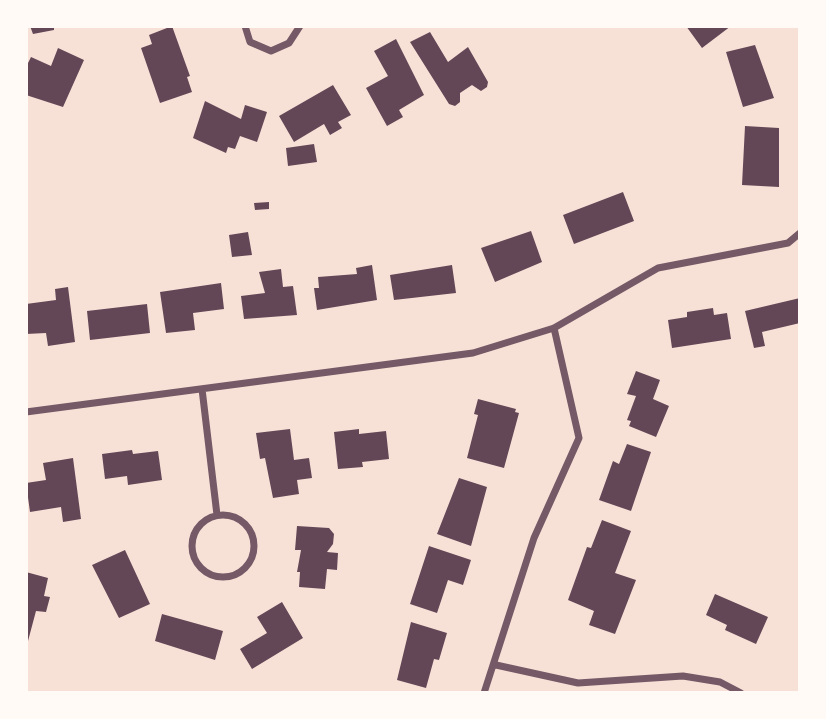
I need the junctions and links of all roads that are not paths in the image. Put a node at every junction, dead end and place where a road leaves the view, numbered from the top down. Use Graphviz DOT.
graph roads {
  1 [pos="245,26"];
  2 [pos="300,26"];
  3 [pos="800,233"];
  4 [pos="554,328"];
  5 [pos="202,389"];
  6 [pos="26,412"];
  7 [pos="217,515"];
  8 [pos="496,665"];
  9 [pos="484,693"];
  10 [pos="741,693"];
  1 -- 2 [label="street"];
  3 -- 4 [label="street"];
  4 -- 5 [label="street"];
  4 -- 8 [label="street"];
  5 -- 6 [label="street"];
  5 -- 7 [label="street"];
  7 -- 7 [label="street"];
  8 -- 9 [label="street"];
  8 -- 10 [label="street"];
}
